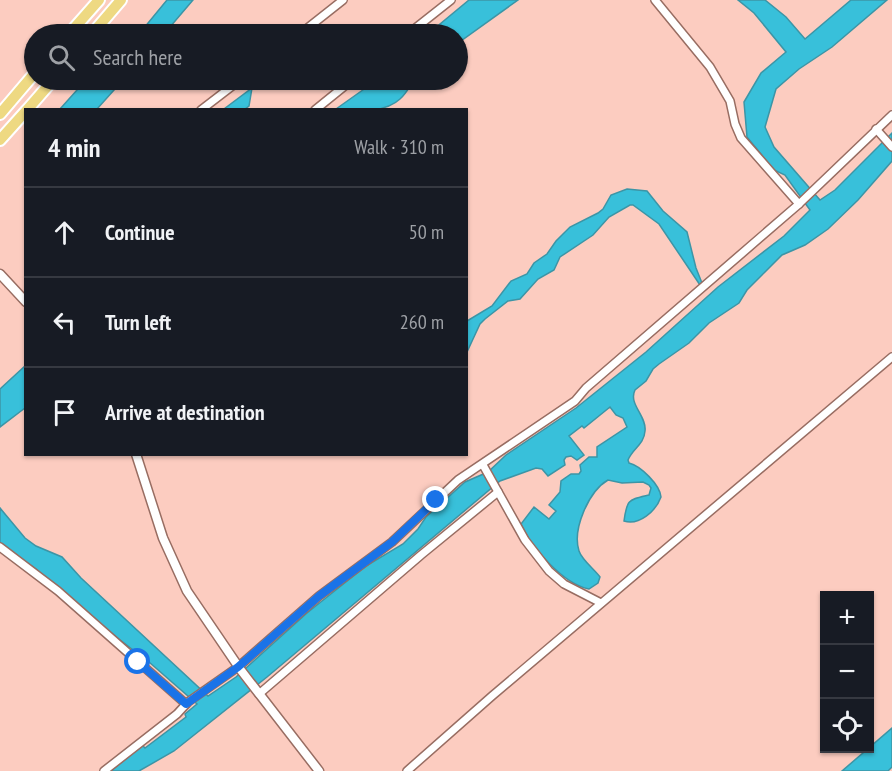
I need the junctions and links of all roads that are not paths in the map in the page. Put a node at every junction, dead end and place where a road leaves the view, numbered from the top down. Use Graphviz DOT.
graph roads {
  1 [pos="99,0"];
  2 [pos="122,0"];
  3 [pos="343,0"];
  4 [pos="451,0"];
  5 [pos="654,0"];
  6 [pos="78,24"];
  7 [pos="101,24"];
  8 [pos="313,24"];
  9 [pos="421,24"];
  10 [pos="24,86"];
  11 [pos="43,90"];
  12 [pos="227,90"];
  13 [pos="340,90"];
  14 [pos="26,108"];
  15 [pos="204,108"];
  16 [pos="317,108"];
  17 [pos="24,110"];
  18 [pos="0,114"];
  19 [pos="892,115"];
  20 [pos="876,129"];
  21 [pos="0,140"];
  22 [pos="892,147"];
  23 [pos="799,204"];
  24 [pos="0,274"];
  25 [pos="24,300"];
  26 [pos="892,357"];
  27 [pos="137,456"];
  28 [pos="485,468"];
  29 [pos="497,490"];
  30 [pos="0,547"];
  31 [pos="601,603"];
  32 [pos="239,668"];
  33 [pos="258,692"];
  34 [pos="189,702"];
  35 [pos="104,771"];
  36 [pos="319,771"];
  37 [pos="407,771"];
  1 -- 6 [label="main road"];
  2 -- 7 [label="main road"];
  3 -- 8 [label="street"];
  4 -- 9 [label="street"];
  5 -- 23 [label="street"];
  10 -- 18 [label="main road"];
  11 -- 14 [label="main road"];
  12 -- 15 [label="street"];
  13 -- 16 [label="street"];
  17 -- 21 [label="main road"];
  19 -- 20 [label="street"];
  20 -- 22 [label="street"];
  20 -- 23 [label="street"];
  23 -- 28 [label="street"];
  24 -- 25 [label="street"];
  26 -- 31 [label="street"];
  27 -- 32 [label="street"];
  28 -- 29 [label="street"];
  28 -- 32 [label="street"];
  29 -- 31 [label="street"];
  29 -- 33 [label="street"];
  30 -- 34 [label="street"];
  31 -- 37 [label="street"];
  32 -- 33 [label="street"];
  32 -- 34 [label="street"];
  33 -- 36 [label="street"];
  34 -- 35 [label="street"];
}
